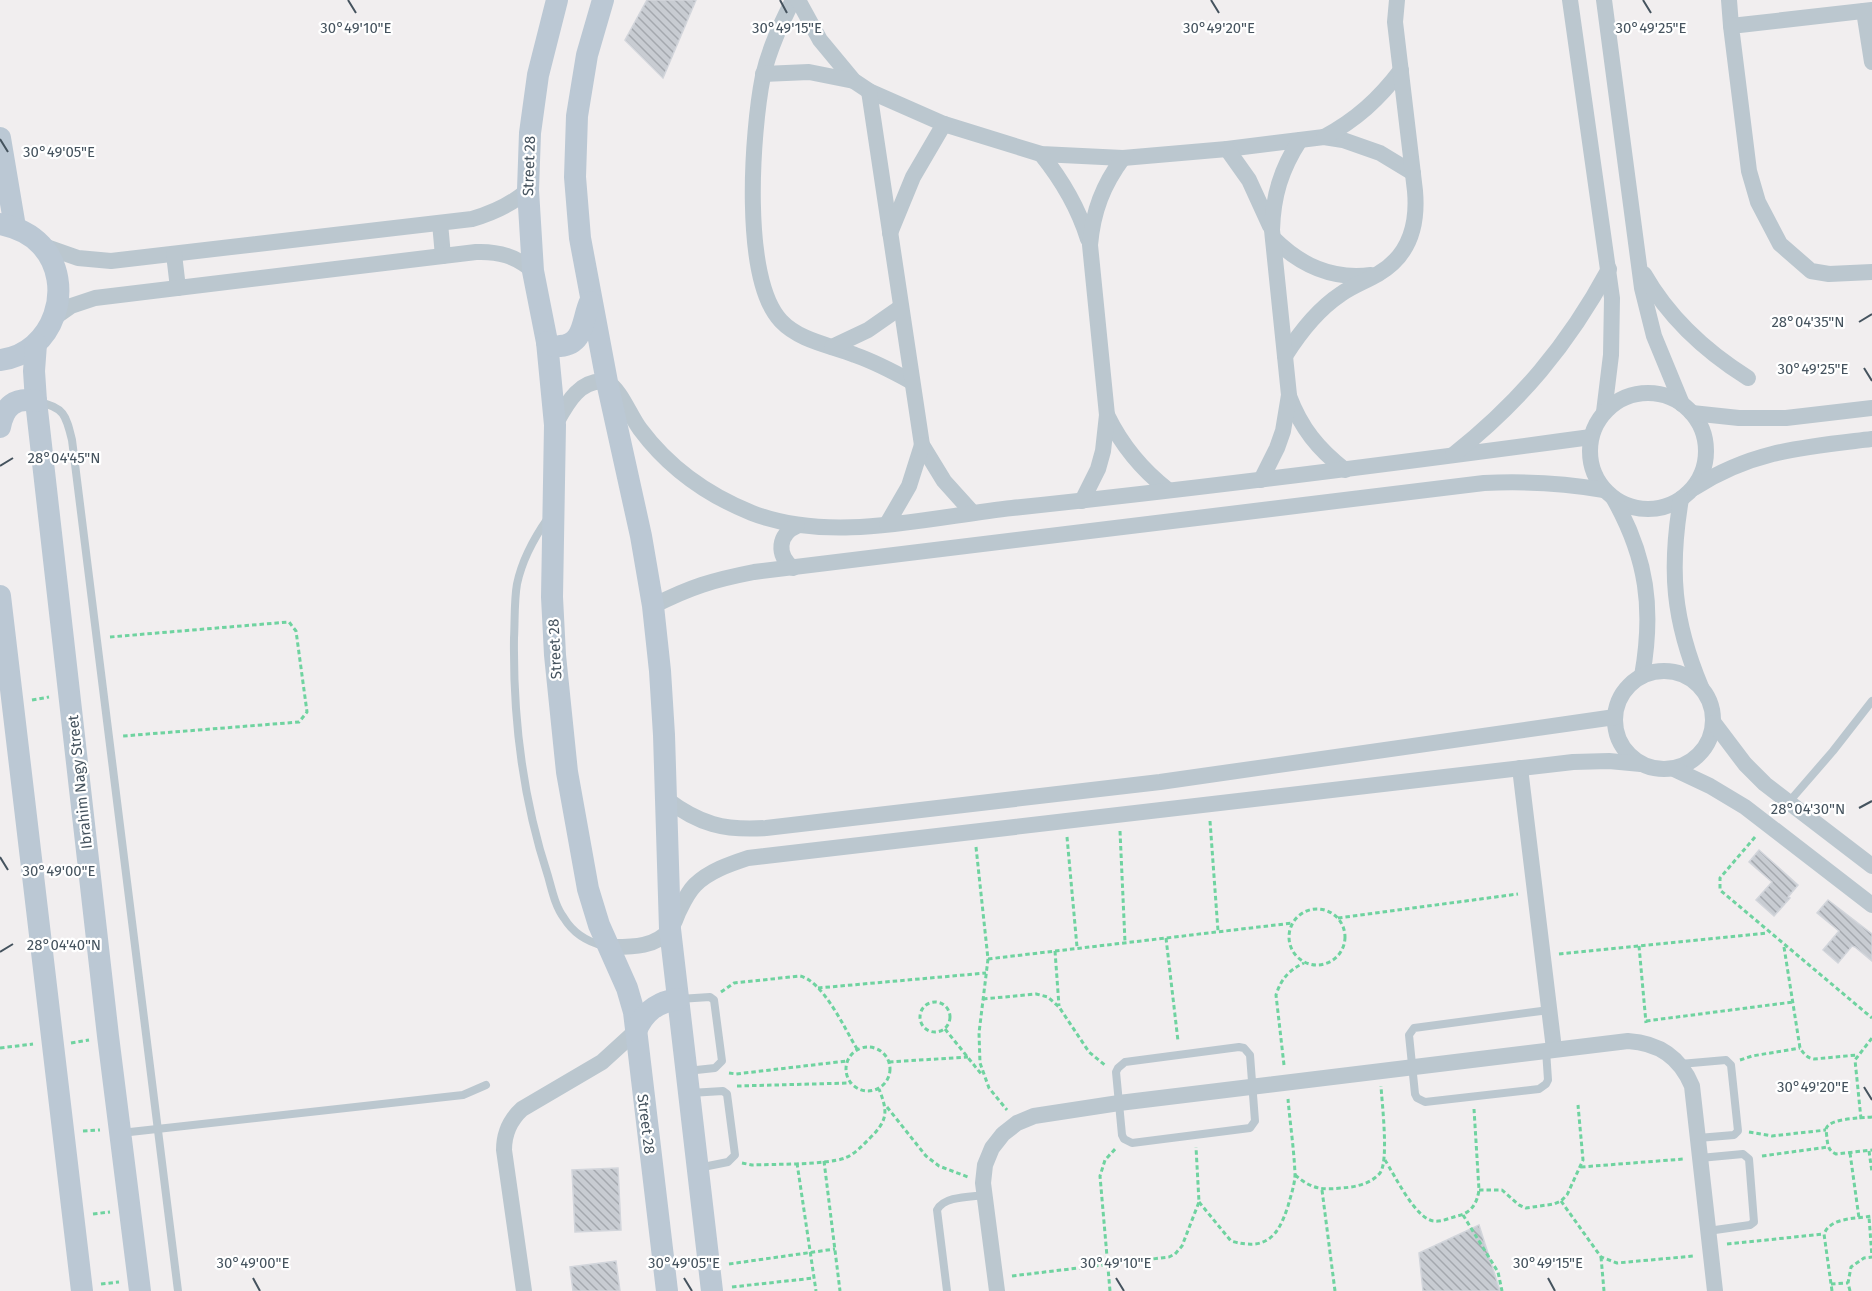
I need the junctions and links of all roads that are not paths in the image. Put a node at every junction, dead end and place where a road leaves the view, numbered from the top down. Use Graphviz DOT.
graph roads {
  1 [pos="557,0"];
  2 [pos="603,0"];
  3 [pos="793,0"];
  4 [pos="798,0"];
  5 [pos="1384,0"];
  6 [pos="1397,0"];
  7 [pos="1570,0"];
  8 [pos="1604,0"];
  9 [pos="1729,0"];
  10 [pos="1868,10"];
  11 [pos="1395,22"];
  12 [pos="1731,26"];
  13 [pos="1872,62"];
  14 [pos="1401,70"];
  15 [pos="763,74"];
  16 [pos="854,81"];
  17 [pos="869,91"];
  18 [pos="944,124"];
  19 [pos="1324,137"];
  20 [pos="0,138"];
  21 [pos="1300,140"];
  22 [pos="1227,149"];
  23 [pos="1041,154"];
  24 [pos="1124,158"];
  25 [pos="1413,173"];
  26 [pos="528,190"];
  27 [pos="440,223"];
  28 [pos="7,225"];
  29 [pos="890,234"];
  30 [pos="1272,234"];
  31 [pos="41,245"];
  32 [pos="1090,245"];
  33 [pos="174,254"];
  34 [pos="443,256"];
  35 [pos="1638,264"];
  36 [pos="1609,270"];
  37 [pos="533,271"];
  38 [pos="1872,272"];
  39 [pos="1377,274"];
  40 [pos="178,288"];
  41 [pos="592,298"];
  42 [pos="901,307"];
  43 [pos="54,318"];
  44 [pos="547,342"];
  45 [pos="36,344"];
  46 [pos="832,347"];
  47 [pos="1285,356"];
  48 [pos="0,360"];
  49 [pos="1748,378"];
  50 [pos="607,382"];
  51 [pos="912,382"];
  52 [pos="1289,396"];
  53 [pos="36,401"];
  54 [pos="1687,408"];
  55 [pos="1872,408"];
  56 [pos="1605,412"];
  57 [pos="1107,415"];
  58 [pos="555,425"];
  59 [pos="0,427"];
  60 [pos="1591,437"];
  61 [pos="1872,439"];
  62 [pos="922,445"];
  63 [pos="1453,455"];
  64 [pos="1345,470"];
  65 [pos="1261,480"];
  66 [pos="1168,490"];
  67 [pos="1609,494"];
  68 [pos="1686,494"];
  69 [pos="1082,501"];
  70 [pos="553,510"];
  71 [pos="972,512"];
  72 [pos="887,524"];
  73 [pos="797,526"];
  74 [pos="793,568"];
  75 [pos="0,596"];
  76 [pos="652,606"];
  77 [pos="1642,676"];
  78 [pos="1701,688"];
  79 [pos="1872,701"];
  80 [pos="1614,717"];
  81 [pos="1714,723"];
  82 [pos="1641,764"];
  83 [pos="1520,768"];
  84 [pos="1674,769"];
  85 [pos="1160,782"];
  86 [pos="666,800"];
  87 [pos="1788,803"];
  88 [pos="1162,809"];
  89 [pos="766,828"];
  90 [pos="768,855"];
  91 [pos="1872,866"];
  92 [pos="1872,905"];
  93 [pos="670,929"];
  94 [pos="610,947"];
  95 [pos="678,999"];
  96 [pos="1549,1010"];
  97 [pos="636,1031"];
  98 [pos="1550,1049"];
  99 [pos="1680,1064"];
  100 [pos="1412,1066"];
  101 [pos="687,1082"];
  102 [pos="486,1085"];
  103 [pos="1252,1086"];
  104 [pos="1119,1103"];
  105 [pos="157,1128"];
  106 [pos="120,1130"];
  107 [pos="1698,1138"];
  108 [pos="1700,1158"];
  109 [pos="698,1168"];
  110 [pos="984,1189"];
  111 [pos="1710,1244"];
  112 [pos="996,1285"];
  113 [pos="139,1286"];
  114 [pos="82,1289"];
  115 [pos="712,1290"];
  116 [pos="178,1291"];
  117 [pos="524,1291"];
  118 [pos="667,1291"];
  119 [pos="947,1291"];
  120 [pos="1715,1291"];
  1 -- 26 [label="street, Street 28"];
  2 -- 41 [label="street"];
  3 -- 15 [label="street"];
  4 -- 16 [label="street"];
  5 -- 11 [label="street"];
  6 -- 11 [label="street"];
  7 -- 36 [label="street"];
  8 -- 35 [label="street"];
  9 -- 12 [label="street"];
  10 -- 12 [label="street"];
  10 -- 13 [label="street"];
  11 -- 14 [label="street"];
  12 -- 38 [label="street"];
  14 -- 19 [label="street"];
  14 -- 25 [label="street"];
  15 -- 16 [label="street"];
  15 -- 46 [label="street"];
  16 -- 17 [label="street"];
  17 -- 18 [label="street"];
  17 -- 29 [label="street"];
  18 -- 23 [label="street"];
  18 -- 29 [label="street"];
  19 -- 21 [label="street"];
  19 -- 25 [label="street"];
  20 -- 28 [label="street"];
  21 -- 22 [label="street"];
  21 -- 30 [label="street"];
  22 -- 24 [label="street"];
  22 -- 30 [label="street"];
  23 -- 24 [label="street"];
  23 -- 32 [label="street"];
  24 -- 32 [label="street"];
  25 -- 39 [label="street"];
  26 -- 27 [label="street"];
  26 -- 37 [label="street, Street 28"];
  27 -- 33 [label="street"];
  27 -- 34 [label="street"];
  28 -- 31 [label="street"];
  29 -- 42 [label="street"];
  30 -- 39 [label="street"];
  30 -- 47 [label="street"];
  31 -- 33 [label="street"];
  31 -- 43 [label="street"];
  32 -- 57 [label="street"];
  33 -- 40 [label="street"];
  34 -- 37 [label="street"];
  34 -- 40 [label="street"];
  35 -- 49 [label="street"];
  35 -- 54 [label="street"];
  36 -- 56 [label="street"];
  36 -- 63 [label="street"];
  37 -- 44 [label="street, Street 28"];
  39 -- 47 [label="street"];
  40 -- 43 [label="street"];
  41 -- 44 [label="street"];
  41 -- 50 [label="street"];
  42 -- 46 [label="street"];
  42 -- 51 [label="street"];
  43 -- 45 [label="street"];
  44 -- 58 [label="street, Street 28"];
  45 -- 48 [label="street"];
  45 -- 53 [label="street, Ibrahim Nagy Street"];
  46 -- 51 [label="street"];
  47 -- 52 [label="street"];
  50 -- 58 [label="street"];
  50 -- 73 [label="street"];
  50 -- 76 [label="street"];
  51 -- 62 [label="street"];
  52 -- 64 [label="street"];
  52 -- 65 [label="street"];
  53 -- 59 [label="street"];
  53 -- 105 [label="lane"];
  53 -- 106 [label="street, Ibrahim Nagy Street"];
  54 -- 55 [label="street"];
  54 -- 56 [label="street"];
  54 -- 68 [label="street"];
  56 -- 60 [label="street"];
  57 -- 66 [label="street"];
  57 -- 69 [label="street"];
  58 -- 70 [label="street, Street 28"];
  60 -- 63 [label="street"];
  60 -- 67 [label="street"];
  61 -- 68 [label="street"];
  62 -- 71 [label="street"];
  62 -- 72 [label="street"];
  63 -- 64 [label="street"];
  64 -- 65 [label="street"];
  65 -- 66 [label="street"];
  66 -- 69 [label="street"];
  67 -- 68 [label="street"];
  67 -- 74 [label="street"];
  67 -- 77 [label="street"];
  68 -- 78 [label="street"];
  69 -- 71 [label="street"];
  70 -- 94 [label="street, Street 28"];
  70 -- 94 [label="lane"];
  71 -- 72 [label="street"];
  72 -- 73 [label="street"];
  73 -- 74 [label="street"];
  74 -- 76 [label="street"];
  75 -- 114 [label="street"];
  76 -- 86 [label="street"];
  77 -- 78 [label="street"];
  77 -- 80 [label="street"];
  78 -- 81 [label="street"];
  79 -- 87 [label="lane"];
  80 -- 82 [label="street"];
  80 -- 85 [label="street"];
  81 -- 84 [label="street"];
  81 -- 87 [label="street"];
  82 -- 83 [label="street"];
  82 -- 84 [label="street"];
  83 -- 88 [label="street"];
  83 -- 96 [label="street"];
  84 -- 92 [label="street"];
  85 -- 88 [label="street"];
  85 -- 89 [label="street"];
  86 -- 89 [label="street"];
  86 -- 93 [label="street"];
  87 -- 91 [label="street"];
  88 -- 90 [label="street"];
  89 -- 90 [label="street"];
  90 -- 93 [label="street"];
  93 -- 94 [label="street"];
  93 -- 95 [label="street"];
  94 -- 97 [label="street, Street 28"];
  95 -- 97 [label="street"];
  95 -- 101 [label="street"];
  95 -- 101 [label="lane"];
  96 -- 98 [label="street"];
  96 -- 100 [label="lane"];
  97 -- 117 [label="street"];
  97 -- 118 [label="street, Street 28"];
  98 -- 99 [label="street"];
  98 -- 100 [label="street"];
  98 -- 100 [label="lane"];
  99 -- 107 [label="street"];
  99 -- 107 [label="lane"];
  100 -- 103 [label="street"];
  101 -- 109 [label="street"];
  101 -- 109 [label="lane"];
  102 -- 105 [label="lane"];
  103 -- 104 [label="street"];
  103 -- 104 [label="lane"];
  103 -- 104 [label="lane"];
  104 -- 110 [label="street"];
  105 -- 106 [label="lane"];
  105 -- 116 [label="lane"];
  106 -- 113 [label="street, Ibrahim Nagy Street"];
  107 -- 108 [label="street"];
  108 -- 111 [label="street"];
  108 -- 111 [label="lane"];
  109 -- 115 [label="street"];
  110 -- 112 [label="street"];
  110 -- 119 [label="lane"];
  111 -- 120 [label="street"];
}
